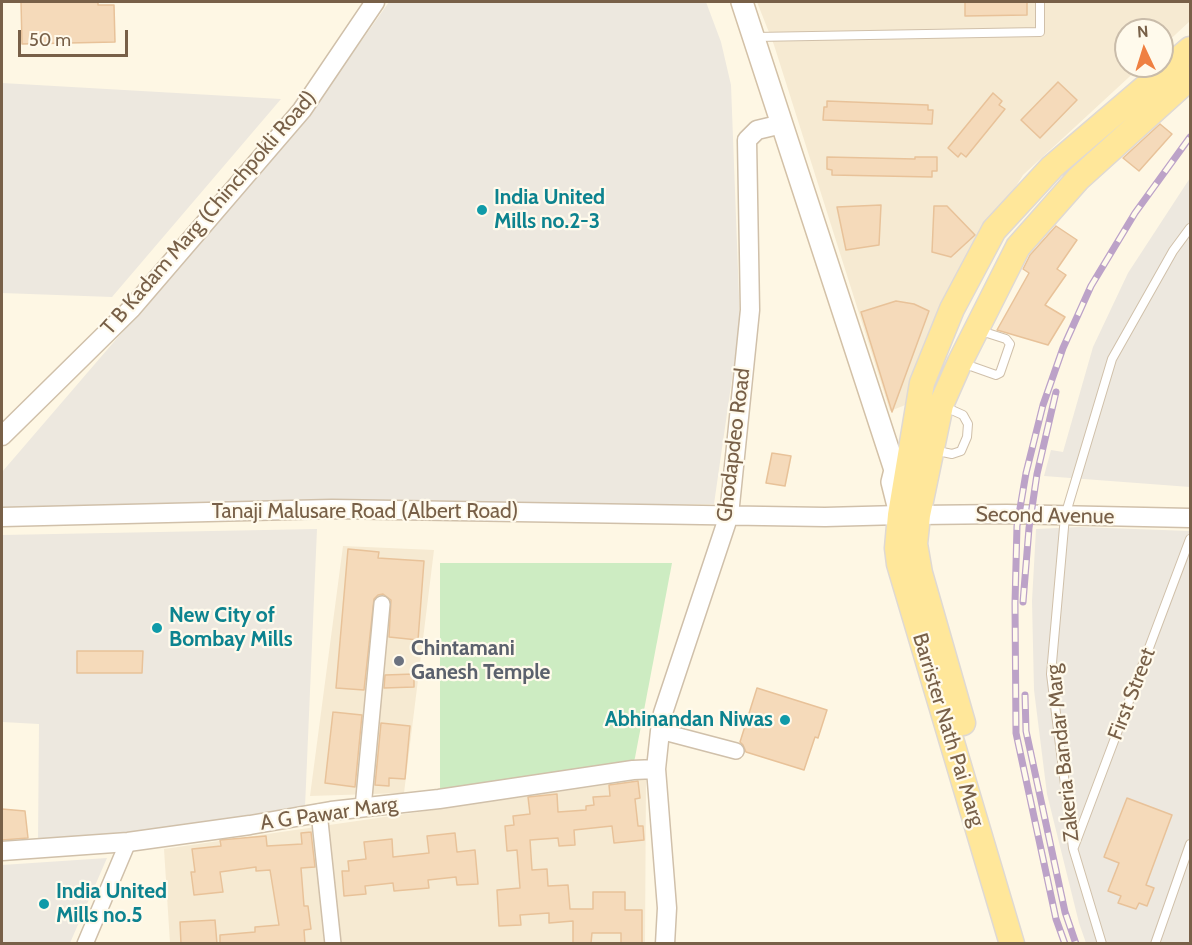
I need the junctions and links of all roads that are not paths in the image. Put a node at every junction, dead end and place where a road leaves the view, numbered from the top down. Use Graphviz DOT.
graph roads {
  1 [pos="375,2"];
  2 [pos="729,2"];
  3 [pos="742,2"];
  4 [pos="1040,2"];
  5 [pos="754,37"];
  6 [pos="1191,49"];
  7 [pos="1191,78"];
  8 [pos="777,125"];
  9 [pos="1191,228"];
  10 [pos="977,329"];
  11 [pos="960,363"];
  12 [pos="941,405"];
  13 [pos="2,436"];
  14 [pos="932,450"];
  15 [pos="729,515"];
  16 [pos="909,515"];
  17 [pos="1065,516"];
  18 [pos="2,518"];
  19 [pos="1191,518"];
  20 [pos="1191,539"];
  21 [pos="382,604"];
  22 [pos="660,731"];
  23 [pos="736,751"];
  24 [pos="656,769"];
  25 [pos="363,808"];
  26 [pos="319,812"];
  27 [pos="128,842"];
  28 [pos="1191,844"];
  29 [pos="1073,848"];
  30 [pos="2,851"];
  31 [pos="85,944"];
  32 [pos="333,944"];
  33 [pos="665,944"];
  34 [pos="1012,944"];
  35 [pos="1029,944"];
  36 [pos="1102,944"];
  37 [pos="1155,944"];
  1 -- 13 [label="street, T B Kadam Marg (Chinchpokli Road)"];
  2 -- 8 [label="main road"];
  3 -- 5 [label="main road"];
  4 -- 5 [label="lane"];
  5 -- 8 [label="main road"];
  6 -- 16 [label="main road"];
  7 -- 10 [label="main road"];
  8 -- 15 [label="street, Ghodapdeo Road"];
  8 -- 16 [label="main road"];
  9 -- 17 [label="lane, Zakeria Bandar Marg"];
  10 -- 11 [label="main road"];
  10 -- 11 [label="lane"];
  11 -- 12 [label="main road"];
  12 -- 14 [label="main road"];
  12 -- 14 [label="lane"];
  14 -- 16 [label="main road"];
  15 -- 16 [label="street, Tanaji Malusare Road (Albert Road)"];
  15 -- 18 [label="street, Tanaji Malusare Road (Albert Road)"];
  15 -- 22 [label="street, Ghodapdeo Road"];
  16 -- 17 [label="street, Second Avenue"];
  16 -- 34 [label="main road, Barrister Nath Pai Marg"];
  16 -- 35 [label="main road, Barrister Nath Pai Marg"];
  17 -- 19 [label="street, Second Avenue"];
  17 -- 29 [label="lane, Zakeria Bandar Marg"];
  20 -- 29 [label="lane, First Street"];
  21 -- 25 [label="street"];
  22 -- 23 [label="street"];
  22 -- 24 [label="street, Ghodapdeo Road"];
  24 -- 25 [label="street, A G Pawar Marg"];
  24 -- 33 [label="street, Ghodapdeo Road"];
  25 -- 26 [label="street, A G Pawar Marg"];
  26 -- 27 [label="street, A G Pawar Marg"];
  26 -- 32 [label="street"];
  27 -- 30 [label="street, A G Pawar Marg"];
  27 -- 31 [label="street"];
  28 -- 37 [label="lane"];
  29 -- 36 [label="lane, Zakeria Bandar Marg"];
}
